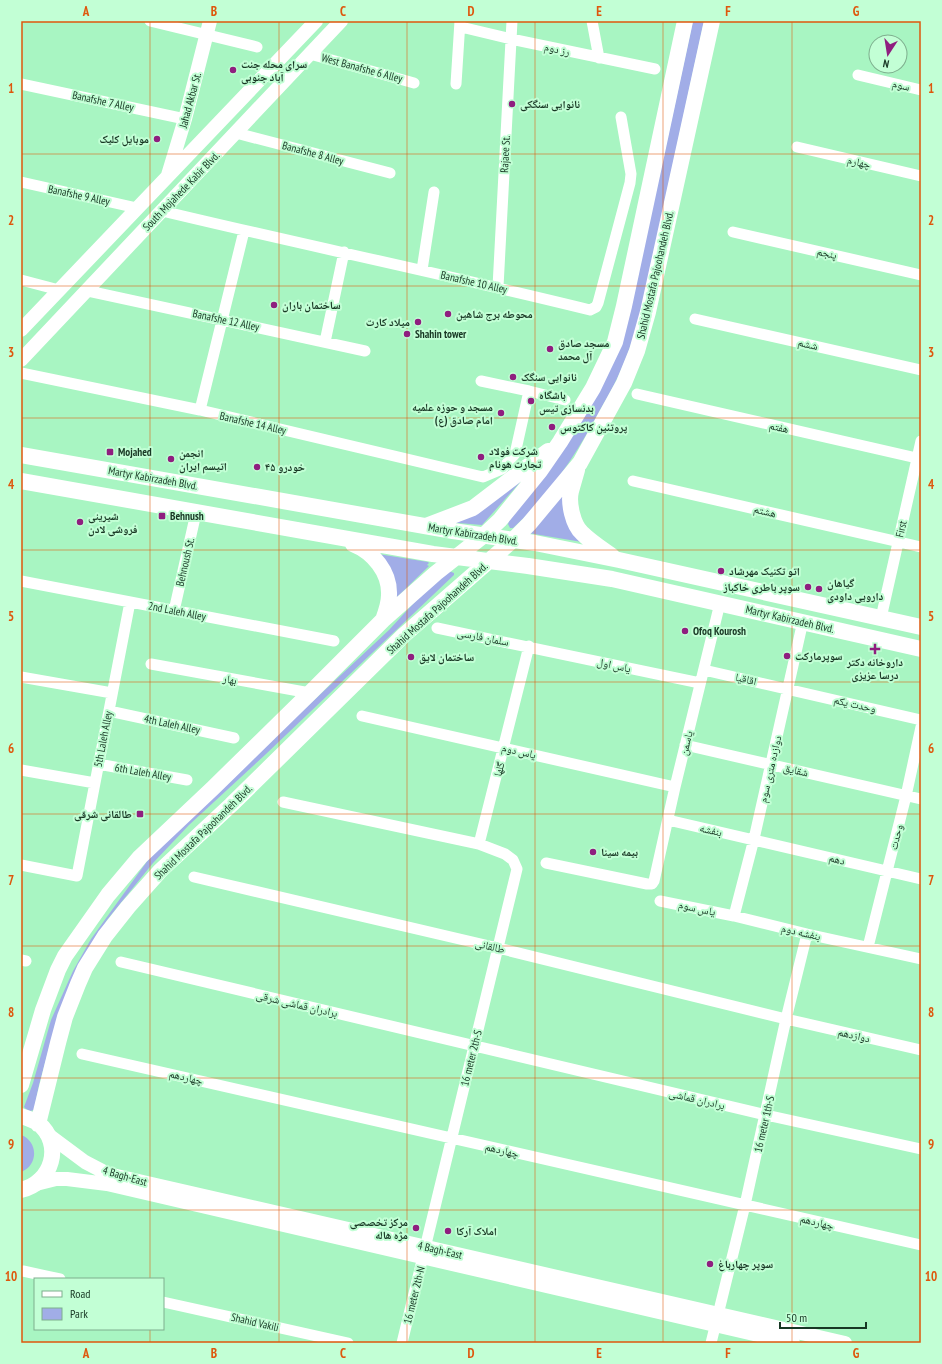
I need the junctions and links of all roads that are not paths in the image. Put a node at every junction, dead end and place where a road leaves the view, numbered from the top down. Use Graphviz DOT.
graph roads {
  1 [pos="150,21"];
  2 [pos="316,21"];
  3 [pos="341,21"];
  4 [pos="512,21"];
  5 [pos="592,21"];
  6 [pos="685,21"];
  7 [pos="712,21"];
  8 [pos="460,24"];
  9 [pos="208,27"];
  10 [pos="511,39"];
  11 [pos="257,47"];
  12 [pos="310,54"];
  13 [pos="599,58"];
  14 [pos="655,69"];
  15 [pos="858,75"];
  16 [pos="414,83"];
  17 [pos="21,84"];
  18 [pos="456,84"];
  19 [pos="921,90"];
  20 [pos="621,117"];
  21 [pos="185,119"];
  22 [pos="236,133"];
  23 [pos="797,147"];
  24 [pos="390,173"];
  25 [pos="921,176"];
  26 [pos="167,178"];
  27 [pos="21,182"];
  28 [pos="434,192"];
  29 [pos="137,208"];
  30 [pos="162,211"];
  31 [pos="244,231"];
  32 [pos="733,232"];
  33 [pos="344,252"];
  34 [pos="422,270"];
  35 [pos="921,275"];
  36 [pos="21,280"];
  37 [pos="498,287"];
  38 [pos="59,290"];
  39 [pos="88,290"];
  40 [pos="695,318"];
  41 [pos="222,319"];
  42 [pos="21,330"];
  43 [pos="325,342"];
  44 [pos="365,351"];
  45 [pos="21,360"];
  46 [pos="921,370"];
  47 [pos="21,373"];
  48 [pos="481,381"];
  49 [pos="529,391"];
  50 [pos="636,394"];
  51 [pos="566,400"];
  52 [pos="200,410"];
  53 [pos="921,441"];
  54 [pos="560,442"];
  55 [pos="21,455"];
  56 [pos="919,458"];
  57 [pos="580,463"];
  58 [pos="21,481"];
  59 [pos="633,481"];
  60 [pos="196,513"];
  61 [pos="426,526"];
  62 [pos="332,536"];
  63 [pos="483,536"];
  64 [pos="513,540"];
  65 [pos="898,542"];
  66 [pos="921,547"];
  67 [pos="456,557"];
  68 [pos="619,560"];
  69 [pos="489,561"];
  70 [pos="21,581"];
  71 [pos="130,602"];
  72 [pos="720,603"];
  73 [pos="174,611"];
  74 [pos="881,618"];
  75 [pos="383,620"];
  76 [pos="803,621"];
  77 [pos="921,627"];
  78 [pos="437,628"];
  79 [pos="334,641"];
  80 [pos="529,646"];
  81 [pos="921,649"];
  82 [pos="150,664"];
  83 [pos="704,670"];
  84 [pos="21,677"];
  85 [pos="700,683"];
  86 [pos="788,689"];
  87 [pos="112,693"];
  88 [pos="310,693"];
  89 [pos="109,711"];
  90 [pos="362,716"];
  91 [pos="921,720"];
  92 [pos="921,727"];
  93 [pos="234,738"];
  94 [pos="686,745"];
  95 [pos="504,748"];
  96 [pos="98,764"];
  97 [pos="771,764"];
  98 [pos="21,770"];
  99 [pos="187,780"];
  100 [pos="95,783"];
  101 [pos="675,787"];
  102 [pos="906,796"];
  103 [pos="921,799"];
  104 [pos="283,802"];
  105 [pos="668,820"];
  106 [pos="754,839"];
  107 [pos="479,844"];
  108 [pos="546,863"];
  109 [pos="21,866"];
  110 [pos="888,871"];
  111 [pos="194,877"];
  112 [pos="921,879"];
  113 [pos="660,901"];
  114 [pos="734,916"];
  115 [pos="807,934"];
  116 [pos="868,947"];
  117 [pos="498,948"];
  118 [pos="921,959"];
  119 [pos="121,962"];
  120 [pos="786,1020"];
  121 [pos="474,1046"];
  122 [pos="921,1050"];
  123 [pos="82,1054"];
  124 [pos="21,1085"];
  125 [pos="766,1115"];
  126 [pos="21,1116"];
  127 [pos="42,1128"];
  128 [pos="452,1138"];
  129 [pos="921,1149"];
  130 [pos="26,1191"];
  131 [pos="745,1205"];
  132 [pos="921,1245"];
  133 [pos="424,1252"];
  134 [pos="23,1271"];
  135 [pos="55,1278"];
  136 [pos="164,1302"];
  137 [pos="716,1319"];
  138 [pos="348,1343"];
  139 [pos="402,1343"];
  140 [pos="711,1343"];
  141 [pos="792,1343"];
  142 [pos="845,1343"];
  1 -- 9 [label="street"];
  2 -- 26 [label="street, South Mojahede Kabir Blvd."];
  3 -- 12 [label="street, South Mojahede Kabir Blvd."];
  4 -- 10 [label="street, Rajaee St."];
  5 -- 13 [label="street"];
  6 -- 54 [label="main road, Shahid Mostafa Pajoohandeh Blvd."];
  7 -- 57 [label="main road, Shahid Mostafa Pajoohandeh Blvd."];
  8 -- 10 [label="street, رز دوم"];
  8 -- 18 [label="street"];
  9 -- 11 [label="street"];
  9 -- 21 [label="street, Jahad Akbar St."];
  10 -- 13 [label="street, رز دوم"];
  10 -- 37 [label="street, Rajaee St."];
  12 -- 16 [label="street, West Banafshe 6 Alley"];
  12 -- 22 [label="street, South Mojahede Kabir Blvd."];
  13 -- 14 [label="street, رز دوم"];
  15 -- 19 [label="street, سوم"];
  17 -- 21 [label="street, Banafshe 7 Alley"];
  20 -- 37 [label="street, Banafshe 10 Alley"];
  21 -- 26 [label="street, Jahad Akbar St."];
  22 -- 24 [label="street, Banafshe 8 Alley"];
  22 -- 30 [label="street, South Mojahede Kabir Blvd."];
  23 -- 25 [label="street, چهارم"];
  26 -- 29 [label="street, South Mojahede Kabir Blvd."];
  27 -- 29 [label="street, Banafshe 9 Alley"];
  28 -- 34 [label="street"];
  29 -- 38 [label="street, South Mojahede Kabir Blvd."];
  30 -- 31 [label="street, Banafshe 10 Alley"];
  30 -- 39 [label="street, South Mojahede Kabir Blvd."];
  31 -- 33 [label="street, Banafshe 10 Alley"];
  31 -- 41 [label="street"];
  32 -- 35 [label="street, پنجم"];
  33 -- 34 [label="street, Banafshe 10 Alley"];
  33 -- 43 [label="street"];
  34 -- 37 [label="street, Banafshe 10 Alley"];
  36 -- 38 [label="street"];
  38 -- 42 [label="street, South Mojahede Kabir Blvd."];
  39 -- 41 [label="street, Banafshe 12 Alley"];
  39 -- 45 [label="street, South Mojahede Kabir Blvd."];
  40 -- 46 [label="street, ششم"];
  41 -- 43 [label="street, Banafshe 12 Alley"];
  41 -- 52 [label="street"];
  43 -- 44 [label="street, Banafshe 12 Alley"];
  47 -- 52 [label="street, Banafshe 14 Alley"];
  48 -- 49 [label="street"];
  49 -- 51 [label="street"];
  49 -- 52 [label="street, Banafshe 14 Alley"];
  50 -- 56 [label="street, هفتم"];
  53 -- 56 [label="street, First"];
  54 -- 61 [label="main road"];
  54 -- 63 [label="main road, Shahid Mostafa Pajoohandeh Blvd."];
  55 -- 61 [label="main road, Martyr Kabirzadeh Blvd."];
  56 -- 65 [label="street, First"];
  57 -- 64 [label="main road, Shahid Mostafa Pajoohandeh Blvd."];
  57 -- 68 [label="main road"];
  58 -- 60 [label="main road, Martyr Kabirzadeh Blvd."];
  59 -- 65 [label="street, هشتم"];
  60 -- 62 [label="main road, Martyr Kabirzadeh Blvd."];
  60 -- 73 [label="street, Behnoush St."];
  61 -- 63 [label="main road, Martyr Kabirzadeh Blvd."];
  62 -- 67 [label="main road, Martyr Kabirzadeh Blvd."];
  62 -- 75 [label="main road"];
  63 -- 64 [label="main road, Martyr Kabirzadeh Blvd."];
  63 -- 67 [label="main road, Shahid Mostafa Pajoohandeh Blvd."];
  64 -- 68 [label="main road, Martyr Kabirzadeh Blvd."];
  64 -- 69 [label="main road, Shahid Mostafa Pajoohandeh Blvd."];
  65 -- 66 [label="street, هشتم"];
  65 -- 74 [label="street, First"];
  67 -- 69 [label="main road, Martyr Kabirzadeh Blvd."];
  67 -- 75 [label="main road, Shahid Mostafa Pajoohandeh Blvd."];
  68 -- 74 [label="main road, Martyr Kabirzadeh Blvd."];
  69 -- 72 [label="main road, Martyr Kabirzadeh Blvd."];
  69 -- 127 [label="main road, Shahid Mostafa Pajoohandeh Blvd."];
  70 -- 71 [label="street, 2nd Laleh Alley"];
  71 -- 73 [label="street, 2nd Laleh Alley"];
  71 -- 87 [label="street, 5th Laleh Alley"];
  72 -- 76 [label="main road, Martyr Kabirzadeh Blvd."];
  72 -- 83 [label="street, یاسمن"];
  73 -- 79 [label="street, 2nd Laleh Alley"];
  74 -- 77 [label="main road, Martyr Kabirzadeh Blvd."];
  75 -- 88 [label="main road, Shahid Mostafa Pajoohandeh Blvd."];
  76 -- 81 [label="main road, Martyr Kabirzadeh Blvd."];
  76 -- 86 [label="street, دوازده متری سوم"];
  78 -- 80 [label="street, سلمان فارسی"];
  80 -- 85 [label="street, یاس اول"];
  80 -- 95 [label="street, گلها"];
  82 -- 88 [label="street, بهار"];
  83 -- 85 [label="street, یاسمن"];
  83 -- 86 [label="street, اقاقیا"];
  84 -- 87 [label="street"];
  85 -- 94 [label="street, یاسمن"];
  86 -- 91 [label="street, وحدت یکم"];
  86 -- 97 [label="street, دوازده متری سوم"];
  87 -- 89 [label="street, 5th Laleh Alley"];
  88 -- 124 [label="main road, Shahid Mostafa Pajoohandeh Blvd."];
  89 -- 93 [label="street, 4th Laleh Alley"];
  89 -- 96 [label="street, 5th Laleh Alley"];
  90 -- 95 [label="street, یاس دوم"];
  92 -- 102 [label="street, وحدت"];
  94 -- 97 [label="street, شقایق"];
  94 -- 101 [label="street, یاسمن"];
  95 -- 101 [label="street, یاس دوم"];
  95 -- 107 [label="street, گلها"];
  96 -- 99 [label="street, 6th Laleh Alley"];
  96 -- 100 [label="street, 5th Laleh Alley"];
  97 -- 102 [label="street, شقایق"];
  97 -- 106 [label="street, دوازده متری سوم"];
  98 -- 100 [label="street"];
  100 -- 109 [label="street, 5th Laleh Alley"];
  101 -- 105 [label="street, یاسمن"];
  102 -- 103 [label="street, شقایق"];
  102 -- 110 [label="street, وحدت"];
  104 -- 107 [label="street"];
  105 -- 106 [label="street, بنفشه"];
  105 -- 108 [label="street, یاسمن"];
  106 -- 110 [label="street, دهم"];
  106 -- 114 [label="street, دوازده متری سوم"];
  107 -- 117 [label="street, 16 meter 2th-S"];
  110 -- 112 [label="street, دهم"];
  110 -- 116 [label="street, وحدت"];
  111 -- 117 [label="street, طالقانی"];
  113 -- 114 [label="street, یاس سوم"];
  114 -- 115 [label="street, بنفشه دوم"];
  115 -- 116 [label="street, بنفشه دوم"];
  115 -- 120 [label="street, 16 meter 1th-S"];
  116 -- 118 [label="street, بنفشه دوم"];
  117 -- 120 [label="street, طالقانی"];
  117 -- 121 [label="street, 16 meter 2th-S"];
  119 -- 121 [label="street, برادران قماشی شرقی"];
  120 -- 122 [label="street, دوازدهم"];
  120 -- 125 [label="street, 16 meter 1th-S"];
  121 -- 125 [label="street, برادران قماشی"];
  121 -- 128 [label="street, 16 meter 2th-S"];
  123 -- 128 [label="street, چهاردهم"];
  125 -- 129 [label="street, برادران قماشی"];
  125 -- 131 [label="street, 16 meter 1th-S"];
  126 -- 127 [label="main road"];
  127 -- 130 [label="main road"];
  127 -- 133 [label="street, 4 Bagh-East"];
  128 -- 131 [label="street, چهاردهم"];
  128 -- 133 [label="street, 16 meter 2th-S"];
  130 -- 133 [label="street, 4 Bagh-East"];
  131 -- 132 [label="street, چهاردهم"];
  131 -- 137 [label="street, 16 meter 1th-S"];
  133 -- 137 [label="street, 4 Bagh-East"];
  133 -- 139 [label="street, 16 meter 2th-N"];
  134 -- 135 [label="street"];
  136 -- 138 [label="street, Shahid Vakili"];
  137 -- 140 [label="street, 16 meter 1th-S"];
  137 -- 141 [label="street, 4 Bagh-East"];
  137 -- 142 [label="street, 4 Bagh-East"];
}
